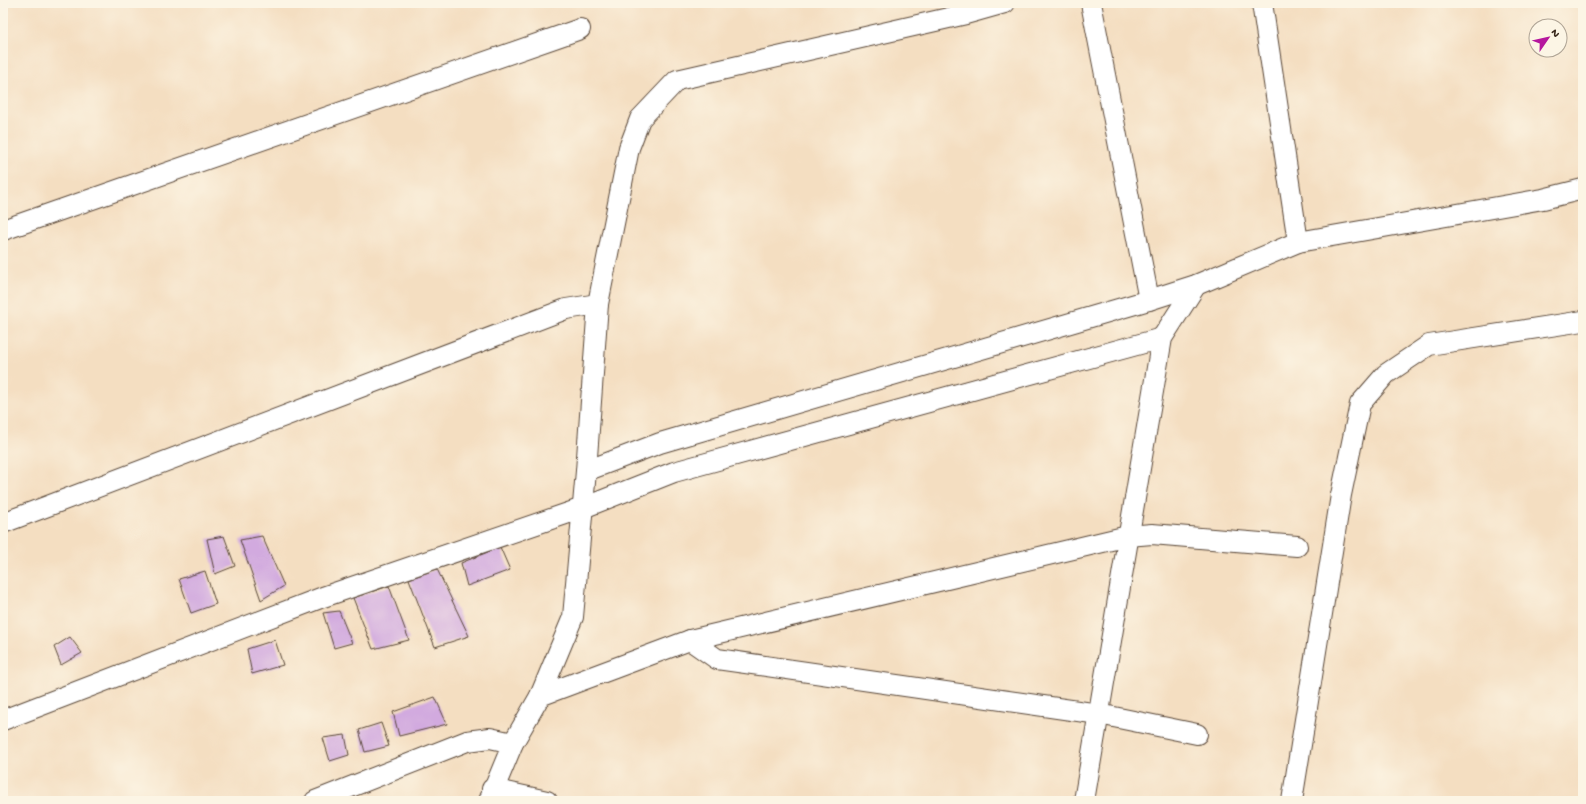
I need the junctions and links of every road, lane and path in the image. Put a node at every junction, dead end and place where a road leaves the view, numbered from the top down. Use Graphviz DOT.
graph roads {
  1 [pos="1005,3"];
  2 [pos="1091,3"];
  3 [pos="1262,3"];
  4 [pos="580,29"];
  5 [pos="1583,189"];
  6 [pos="3,230"];
  7 [pos="1298,242"];
  8 [pos="1196,286"];
  9 [pos="1149,300"];
  10 [pos="598,304"];
  11 [pos="1583,321"];
  12 [pos="1162,338"];
  13 [pos="586,471"];
  14 [pos="583,508"];
  15 [pos="3,523"];
  16 [pos="1128,536"];
  17 [pos="1297,546"];
  18 [pos="690,640"];
  19 [pos="540,696"];
  20 [pos="1099,714"];
  21 [pos="3,720"];
  22 [pos="1196,734"];
  23 [pos="513,743"];
  24 [pos="491,795"];
  25 [pos="315,801"];
  26 [pos="547,801"];
  27 [pos="1084,801"];
  28 [pos="1292,801"];
  1 -- 10 [label="street"];
  2 -- 9 [label="street"];
  3 -- 7 [label="street"];
  4 -- 6 [label="street"];
  5 -- 7 [label="street"];
  7 -- 8 [label="street"];
  8 -- 9 [label="street"];
  8 -- 12 [label="street"];
  9 -- 13 [label="street"];
  10 -- 13 [label="street"];
  10 -- 15 [label="street"];
  11 -- 28 [label="street"];
  12 -- 14 [label="street"];
  12 -- 16 [label="street"];
  13 -- 14 [label="street"];
  14 -- 19 [label="street"];
  14 -- 21 [label="street"];
  16 -- 17 [label="street"];
  16 -- 18 [label="street"];
  16 -- 20 [label="street"];
  18 -- 19 [label="street"];
  18 -- 20 [label="street"];
  19 -- 23 [label="street"];
  20 -- 22 [label="street"];
  20 -- 27 [label="street"];
  23 -- 24 [label="street"];
  23 -- 25 [label="street"];
  24 -- 26 [label="street"];
}
